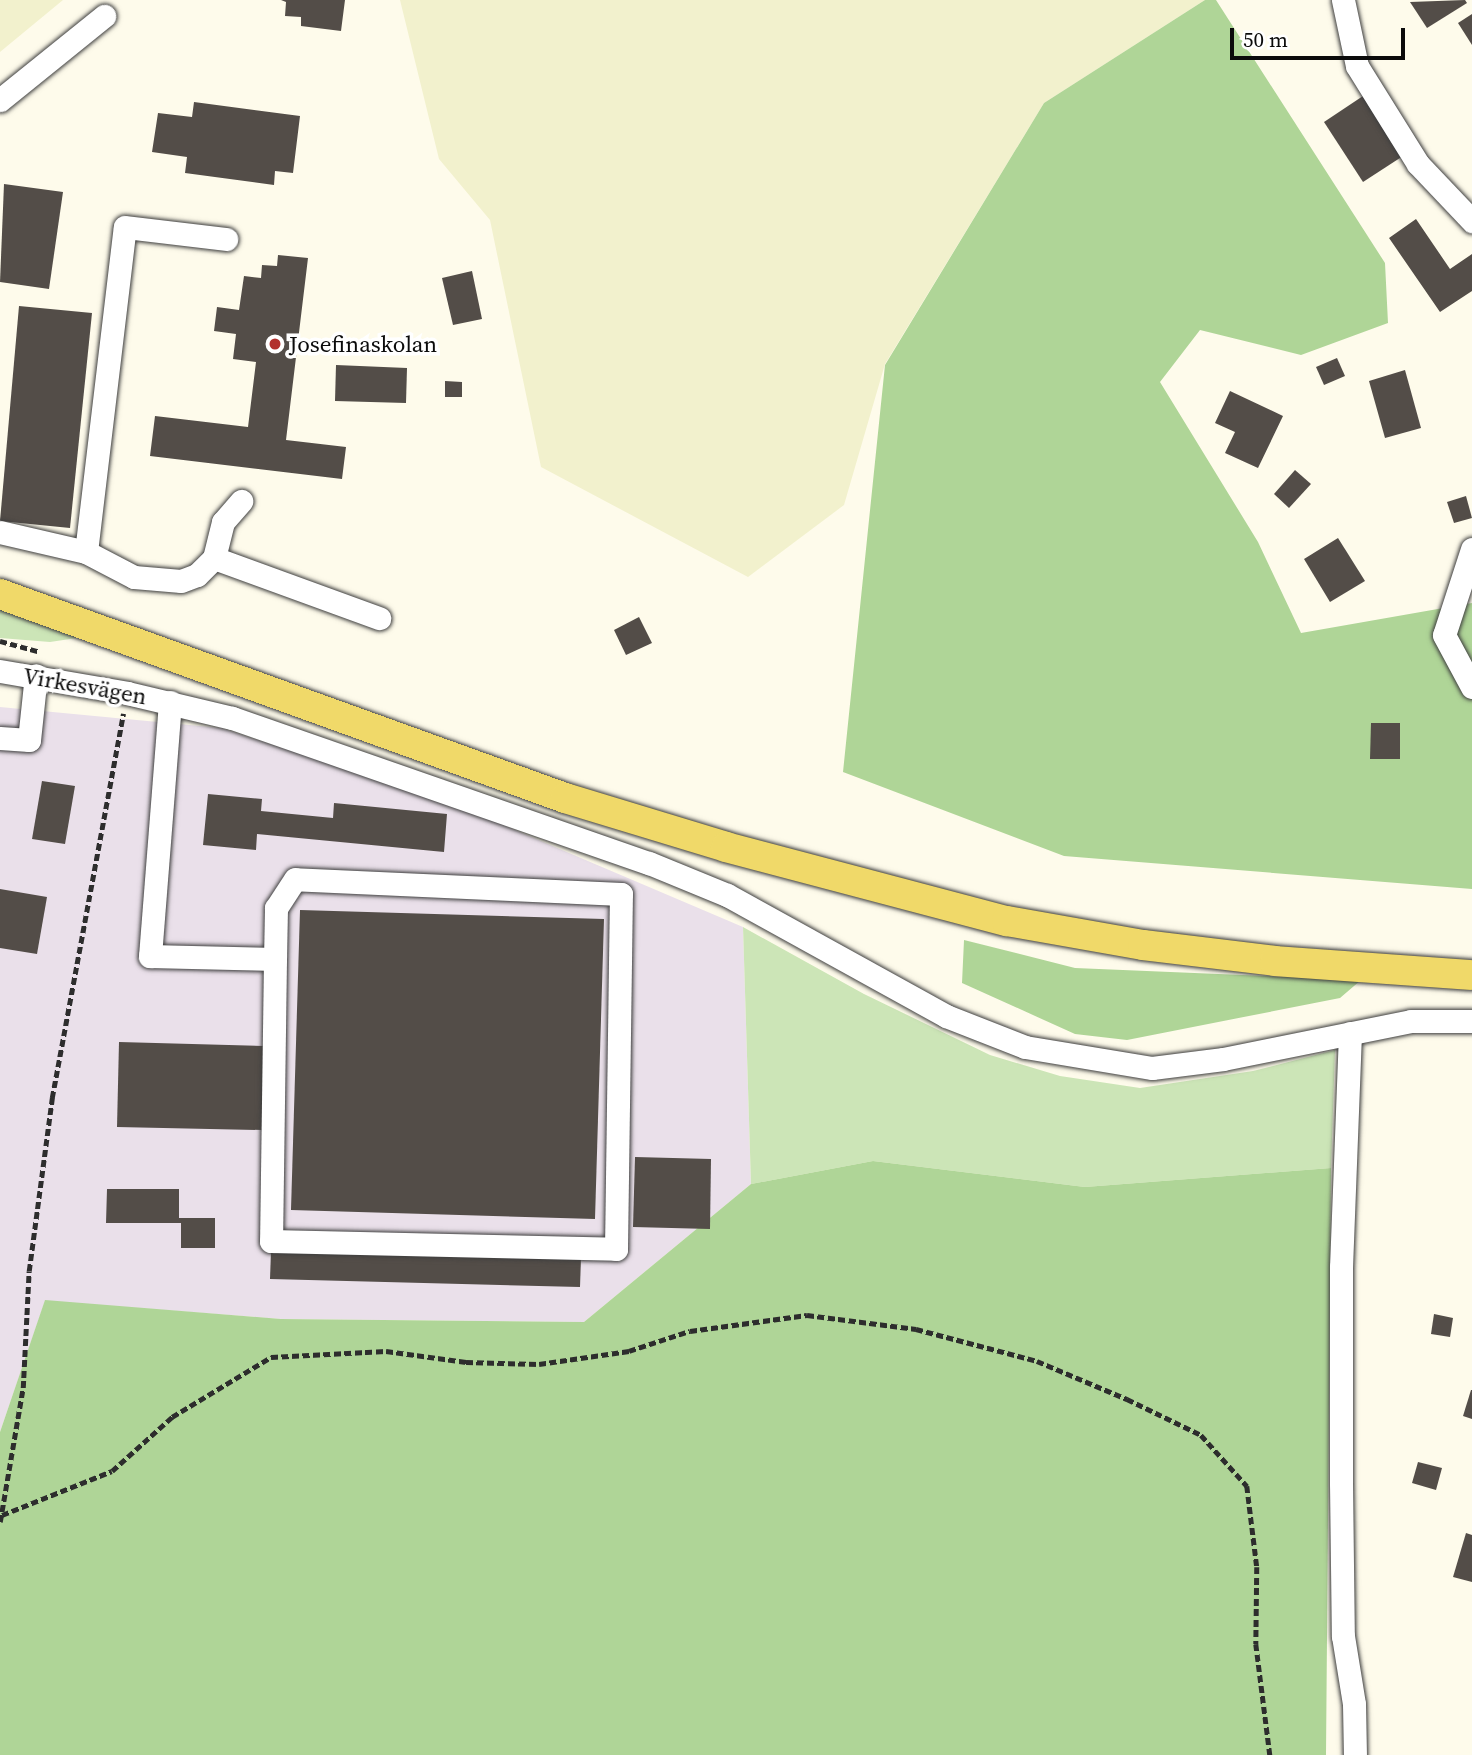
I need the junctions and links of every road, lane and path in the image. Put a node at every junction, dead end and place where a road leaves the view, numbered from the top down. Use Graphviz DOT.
graph roads {
  1 [pos="1343,0"];
  2 [pos="104,16"];
  3 [pos="0,100"];
  4 [pos="1472,221"];
  5 [pos="226,239"];
  6 [pos="241,501"];
  7 [pos="0,532"];
  8 [pos="1472,549"];
  9 [pos="86,552"];
  10 [pos="214,558"];
  11 [pos="0,594"];
  12 [pos="379,618"];
  13 [pos="0,671"];
  14 [pos="36,675"];
  15 [pos="1472,687"];
  16 [pos="127,693"];
  17 [pos="170,702"];
  18 [pos="0,738"];
  19 [pos="275,959"];
  20 [pos="1472,975"];
  21 [pos="1472,1021"];
  22 [pos="1350,1033"];
  23 [pos="2,1515"];
  24 [pos="0,1522"];
  25 [pos="1270,1755"];
  26 [pos="1355,1755"];
  1 -- 4 [label="street"];
  2 -- 3 [label="street"];
  5 -- 9 [label="street"];
  6 -- 10 [label="street"];
  7 -- 9 [label="street"];
  8 -- 15 [label="street"];
  9 -- 10 [label="street"];
  10 -- 12 [label="street"];
  11 -- 20 [label="main road"];
  13 -- 14 [label="street, Virkesvägen"];
  14 -- 16 [label="street, Virkesvägen"];
  14 -- 18 [label="street"];
  16 -- 17 [label="street, Virkesvägen"];
  16 -- 23 [label="path"];
  17 -- 19 [label="street"];
  17 -- 22 [label="street, Virkesvägen"];
  19 -- 19 [label="street"];
  21 -- 22 [label="street, Virkesvägen"];
  22 -- 26 [label="street"];
  23 -- 24 [label="path"];
  23 -- 25 [label="path"];
}
